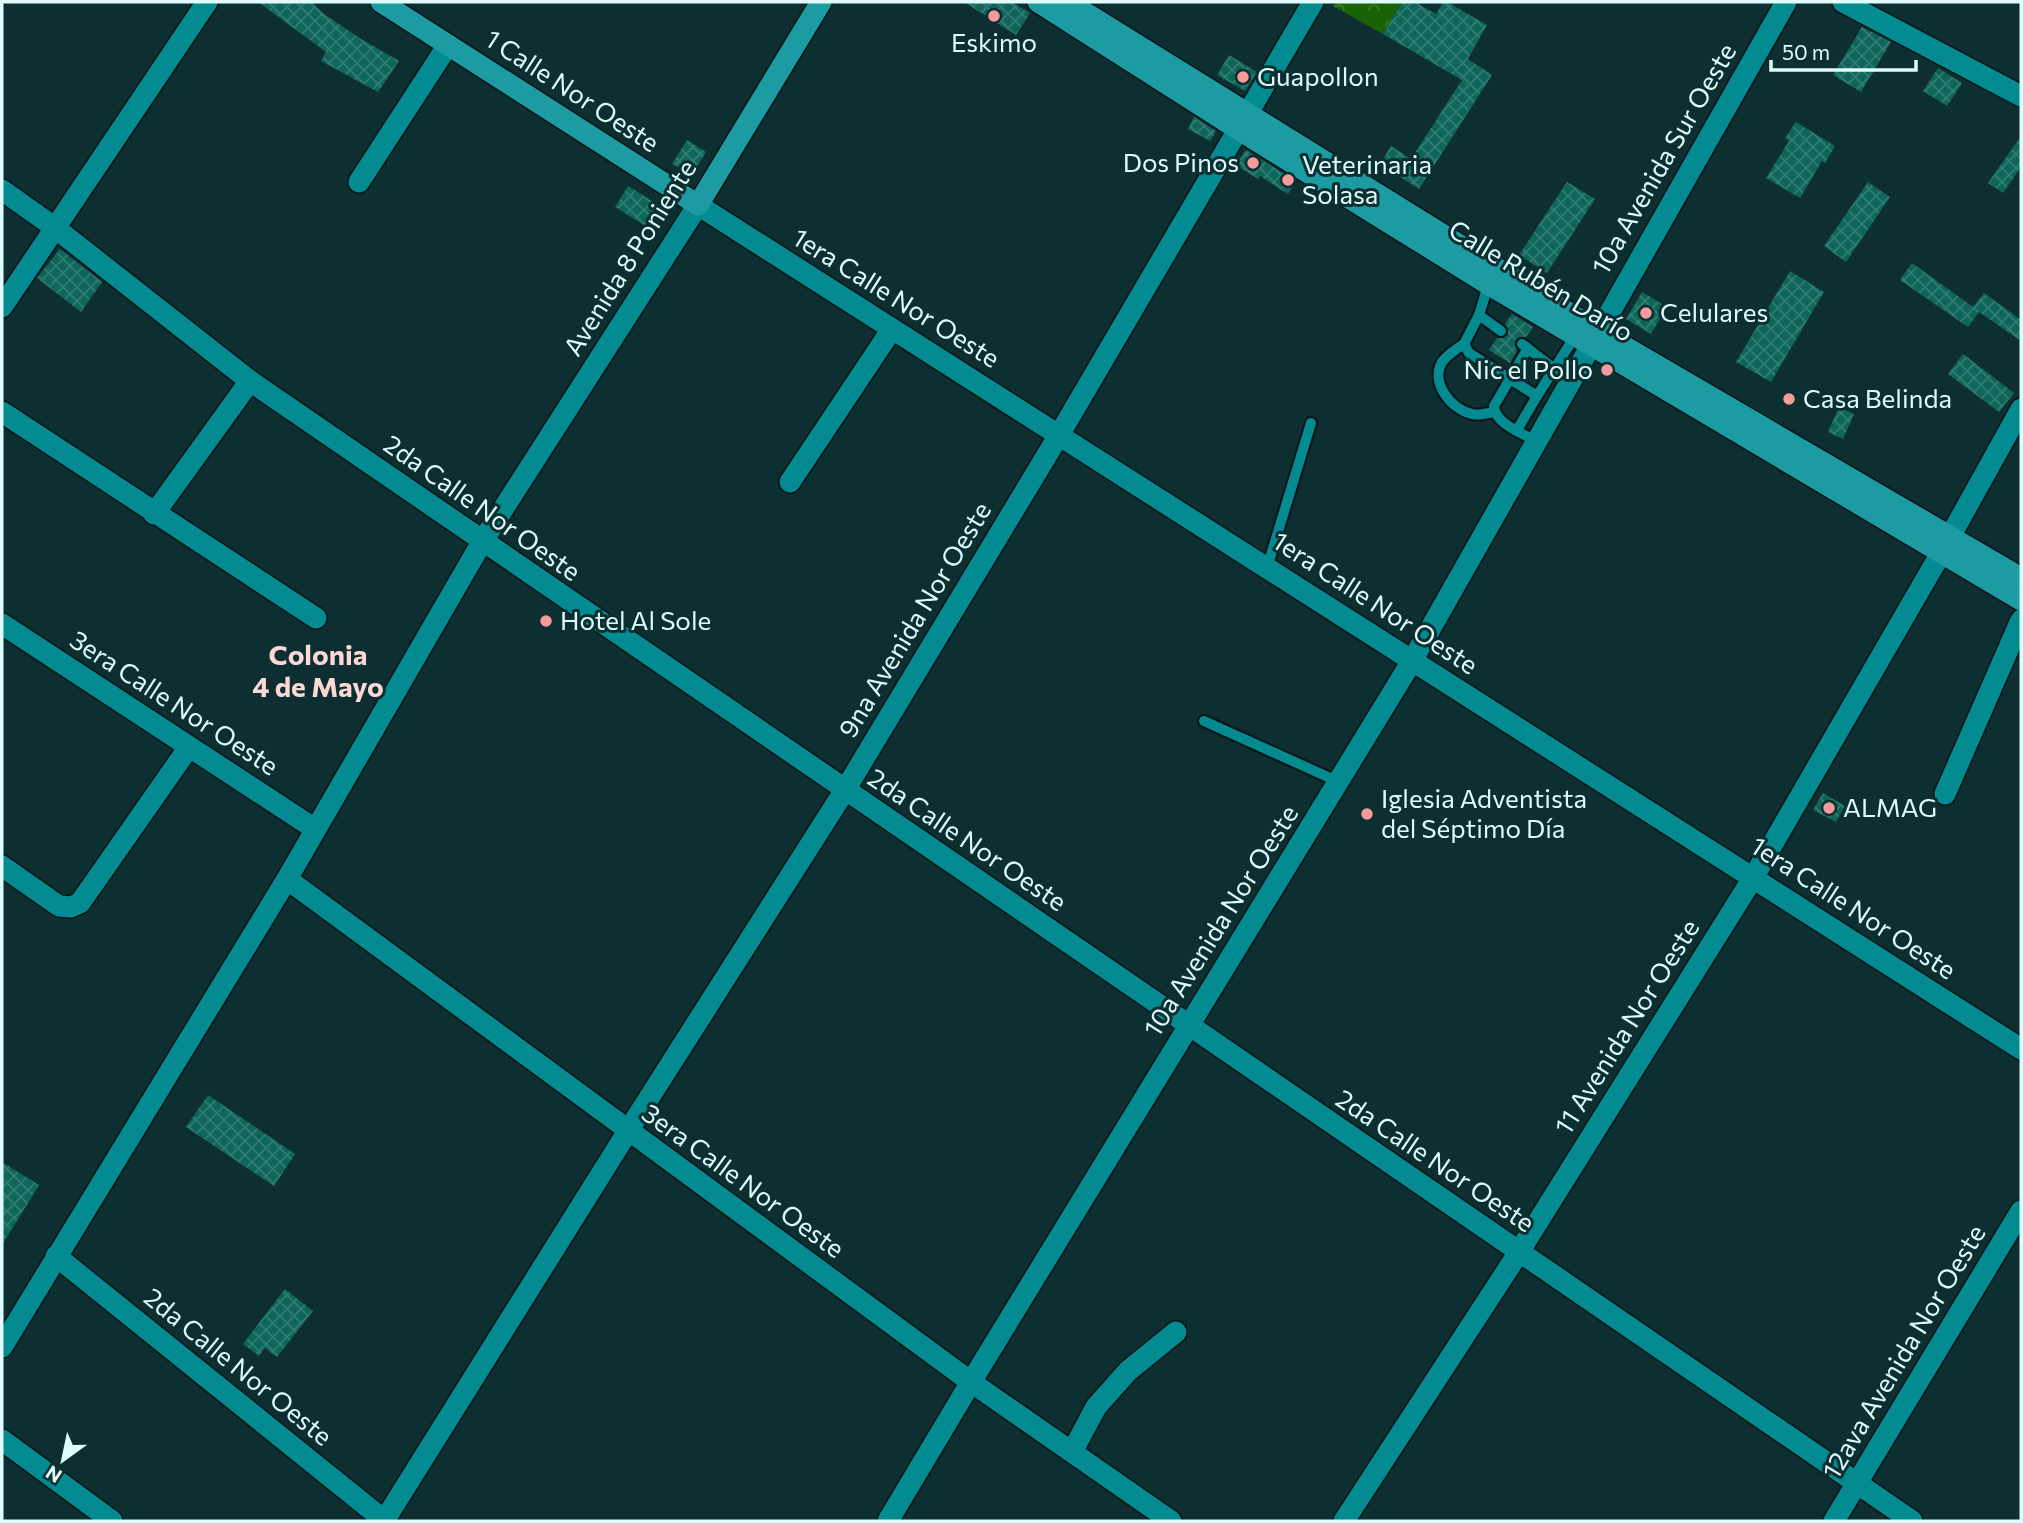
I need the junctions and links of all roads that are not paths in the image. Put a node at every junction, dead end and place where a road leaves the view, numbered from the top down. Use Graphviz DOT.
graph roads {
  1 [pos="207,2"];
  2 [pos="381,2"];
  3 [pos="821,2"];
  4 [pos="1038,2"];
  5 [pos="1068,2"];
  6 [pos="1312,2"];
  7 [pos="1786,2"];
  8 [pos="1843,2"];
  9 [pos="449,45"];
  10 [pos="1164,72"];
  11 [pos="2021,96"];
  12 [pos="1243,123"];
  13 [pos="359,182"];
  14 [pos="2,190"];
  15 [pos="698,205"];
  16 [pos="54,227"];
  17 [pos="1491,275"];
  18 [pos="2,307"];
  19 [pos="1479,315"];
  20 [pos="892,329"];
  21 [pos="1501,331"];
  22 [pos="1587,333"];
  23 [pos="1464,344"];
  24 [pos="1562,374"];
  25 [pos="1508,380"];
  26 [pos="250,381"];
  27 [pos="1536,396"];
  28 [pos="2021,410"];
  29 [pos="2,412"];
  30 [pos="1494,412"];
  31 [pos="1311,423"];
  32 [pos="1517,430"];
  33 [pos="1059,435"];
  34 [pos="1536,441"];
  35 [pos="790,482"];
  36 [pos="154,514"];
  37 [pos="482,542"];
  38 [pos="1945,545"];
  39 [pos="1267,568"];
  40 [pos="2021,578"];
  41 [pos="2021,600"];
  42 [pos="316,618"];
  43 [pos="2021,620"];
  44 [pos="2,624"];
  45 [pos="1412,661"];
  46 [pos="1204,721"];
  47 [pos="189,747"];
  48 [pos="1339,782"];
  49 [pos="845,790"];
  50 [pos="1945,794"];
  51 [pos="315,829"];
  52 [pos="2,866"];
  53 [pos="1753,878"];
  54 [pos="287,879"];
  55 [pos="1189,1026"];
  56 [pos="2021,1049"];
  57 [pos="628,1131"];
  58 [pos="2021,1211"];
  59 [pos="1519,1252"];
  60 [pos="56,1256"];
  61 [pos="1176,1332"];
  62 [pos="2,1348"];
  63 [pos="971,1382"];
  64 [pos="2,1440"];
  65 [pos="1072,1452"];
  66 [pos="1857,1484"];
  67 [pos="112,1521"];
  68 [pos="385,1521"];
  69 [pos="888,1521"];
  70 [pos="1171,1521"];
  71 [pos="1344,1521"];
  72 [pos="1834,1521"];
  73 [pos="1912,1521"];
  1 -- 16 [label="street"];
  2 -- 9 [label="street, 1 Calle Nor Oeste"];
  3 -- 15 [label="street, Avenida 8 Poniente"];
  4 -- 10 [label="street, Calle Rubén Darío"];
  5 -- 10 [label="street, Calle Rubén Darío"];
  6 -- 12 [label="street, 9na Avenida Nor Oeste"];
  7 -- 22 [label="street, 10a Avenida Sur Oeste"];
  8 -- 11 [label="street"];
  9 -- 13 [label="street"];
  9 -- 15 [label="street, 1 Calle Nor Oeste"];
  10 -- 12 [label="street, Calle Rubén Darío"];
  12 -- 17 [label="street, Calle Rubén Darío"];
  12 -- 33 [label="street, 9na Avenida Nor Oeste"];
  14 -- 16 [label="street, 2da Calle Nor Oeste"];
  15 -- 20 [label="street, 1era Calle Nor Oeste"];
  15 -- 37 [label="street, Avenida 8 Poniente"];
  16 -- 18 [label="street"];
  16 -- 26 [label="street, 2da Calle Nor Oeste"];
  17 -- 19 [label="lane"];
  17 -- 22 [label="street, Calle Rubén Darío"];
  19 -- 21 [label="lane"];
  19 -- 23 [label="lane"];
  20 -- 33 [label="street, 1era Calle Nor Oeste"];
  20 -- 35 [label="street"];
  22 -- 24 [label="street, 10a Avenida Nor Oeste"];
  22 -- 38 [label="street, Calle Rubén Darío"];
  23 -- 25 [label="lane"];
  23 -- 30 [label="lane"];
  24 -- 25 [label="lane"];
  24 -- 27 [label="lane"];
  24 -- 34 [label="street, 10a Avenida Nor Oeste"];
  25 -- 27 [label="lane"];
  25 -- 30 [label="lane"];
  26 -- 36 [label="street"];
  26 -- 37 [label="street, 2da Calle Nor Oeste"];
  27 -- 32 [label="lane"];
  28 -- 38 [label="street, 11 Avenida Nor Oeste"];
  29 -- 36 [label="street"];
  30 -- 32 [label="lane"];
  31 -- 39 [label="lane"];
  32 -- 34 [label="lane"];
  33 -- 39 [label="street, 1era Calle Nor Oeste"];
  33 -- 49 [label="street, 9na Avenida Nor Oeste"];
  34 -- 45 [label="street, 10a Avenida Nor Oeste"];
  36 -- 42 [label="street"];
  37 -- 49 [label="street, 2da Calle Nor Oeste"];
  37 -- 51 [label="street, Avenida 8 Poniente"];
  38 -- 40 [label="street, Calle Rubén Darío"];
  38 -- 41 [label="street, Calle Rubén Darío"];
  38 -- 53 [label="street, 11 Avenida Nor Oeste"];
  39 -- 45 [label="street, 1era Calle Nor Oeste"];
  43 -- 50 [label="street"];
  44 -- 47 [label="street, 3era Calle Nor Oeste"];
  45 -- 48 [label="street, 10a Avenida Nor Oeste"];
  45 -- 53 [label="street, 1era Calle Nor Oeste"];
  46 -- 48 [label="lane"];
  47 -- 51 [label="street, 3era Calle Nor Oeste"];
  47 -- 52 [label="street"];
  48 -- 55 [label="street, 10a Avenida Nor Oeste"];
  49 -- 55 [label="street, 2da Calle Nor Oeste"];
  49 -- 57 [label="street, 9na Avenida Nor Oeste"];
  51 -- 54 [label="street, Avenida 8 Poniente"];
  53 -- 56 [label="street, 1era Calle Nor Oeste"];
  53 -- 59 [label="street, 11 Avenida Nor Oeste"];
  54 -- 57 [label="street, 3era Calle Nor Oeste"];
  54 -- 60 [label="street, Avenida 8 Poniente"];
  55 -- 59 [label="street, 2da Calle Nor Oeste"];
  55 -- 63 [label="street, 10a Avenida Nor Oeste"];
  57 -- 63 [label="street, 3era Calle Nor Oeste"];
  57 -- 68 [label="street, 9na Avenida Nor Oeste"];
  58 -- 66 [label="street, 12ava Avenida Nor Oeste"];
  59 -- 66 [label="street, 2da Calle Nor Oeste"];
  59 -- 71 [label="street, 11 Avenida Nor Oeste"];
  60 -- 62 [label="street, Avenida 8 Poniente"];
  60 -- 68 [label="street, 2da Calle Nor Oeste"];
  61 -- 65 [label="street"];
  63 -- 65 [label="street, 3era Calle Nor Oeste"];
  63 -- 69 [label="street, 10a Avenida Nor Oeste"];
  64 -- 67 [label="street"];
  65 -- 70 [label="street, 3era Calle Nor Oeste"];
  66 -- 72 [label="street, 12ava Avenida Nor Oeste"];
  66 -- 73 [label="street, 2da Calle Nor Oeste"];
}
